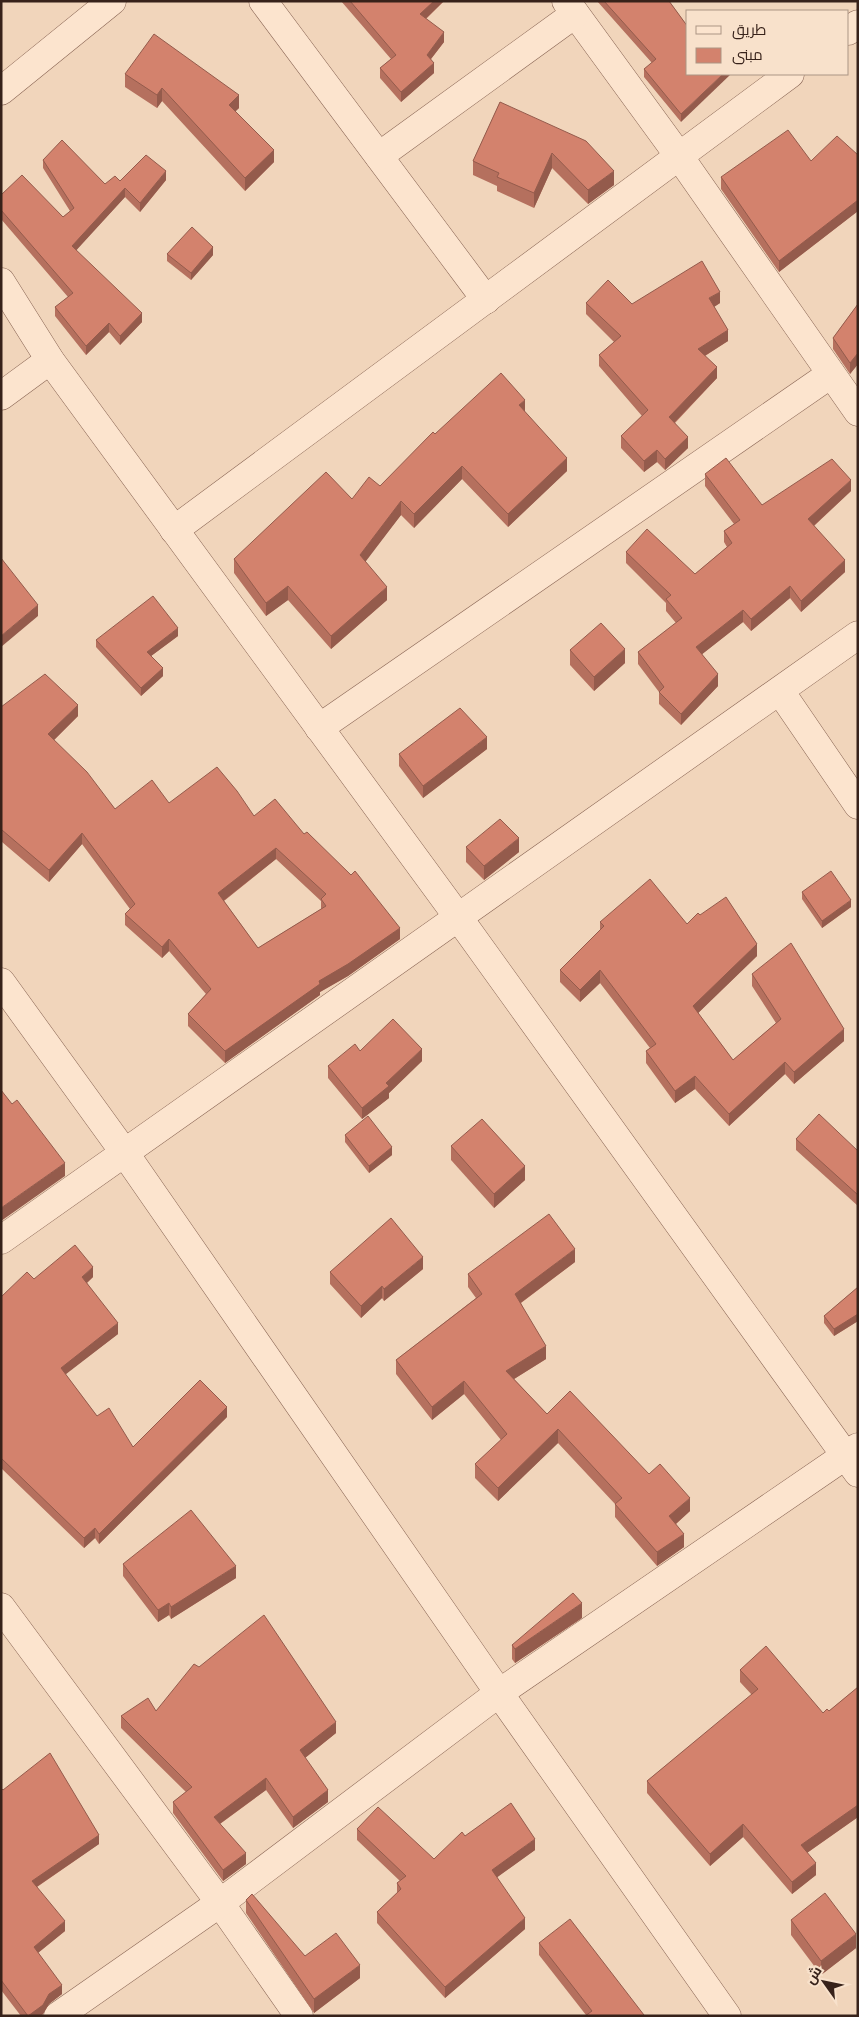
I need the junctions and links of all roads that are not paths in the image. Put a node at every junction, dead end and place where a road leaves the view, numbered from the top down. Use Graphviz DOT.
graph roads {
  1 [pos="112,1"];
  2 [pos="263,1"];
  3 [pos="570,8"];
  4 [pos="789,75"];
  5 [pos="1,91"];
  6 [pos="379,156"];
  7 [pos="679,156"];
  8 [pos="1,282"];
  9 [pos="486,300"];
  10 [pos="50,360"];
  11 [pos="831,374"];
  12 [pos="1,396"];
  13 [pos="858,412"];
  14 [pos="174,530"];
  15 [pos="858,635"];
  16 [pos="780,690"];
  17 [pos="319,728"];
  18 [pos="858,805"];
  19 [pos="458,918"];
  20 [pos="1,982"];
  21 [pos="124,1152"];
  22 [pos="1,1240"];
  23 [pos="854,1458"];
  24 [pos="1,1607"];
  25 [pos="499,1693"];
  26 [pos="220,1903"];
  27 [pos="58,2016"];
  28 [pos="299,2016"];
  29 [pos="727,2016"];
  1 -- 5 [label="street"];
  2 -- 6 [label="street"];
  3 -- 6 [label="street"];
  3 -- 7 [label="street"];
  4 -- 7 [label="street"];
  6 -- 9 [label="street"];
  7 -- 9 [label="street"];
  7 -- 11 [label="street"];
  8 -- 10 [label="street"];
  9 -- 14 [label="street"];
  10 -- 12 [label="street"];
  10 -- 14 [label="street"];
  11 -- 13 [label="street"];
  11 -- 17 [label="street"];
  14 -- 17 [label="street"];
  15 -- 16 [label="street"];
  16 -- 18 [label="street"];
  16 -- 19 [label="street"];
  17 -- 19 [label="street"];
  19 -- 21 [label="street"];
  19 -- 23 [label="street"];
  20 -- 21 [label="street"];
  21 -- 22 [label="street"];
  21 -- 25 [label="street"];
  23 -- 25 [label="street"];
  24 -- 26 [label="street"];
  25 -- 26 [label="street"];
  25 -- 29 [label="street"];
  26 -- 27 [label="street"];
  26 -- 28 [label="street"];
}
